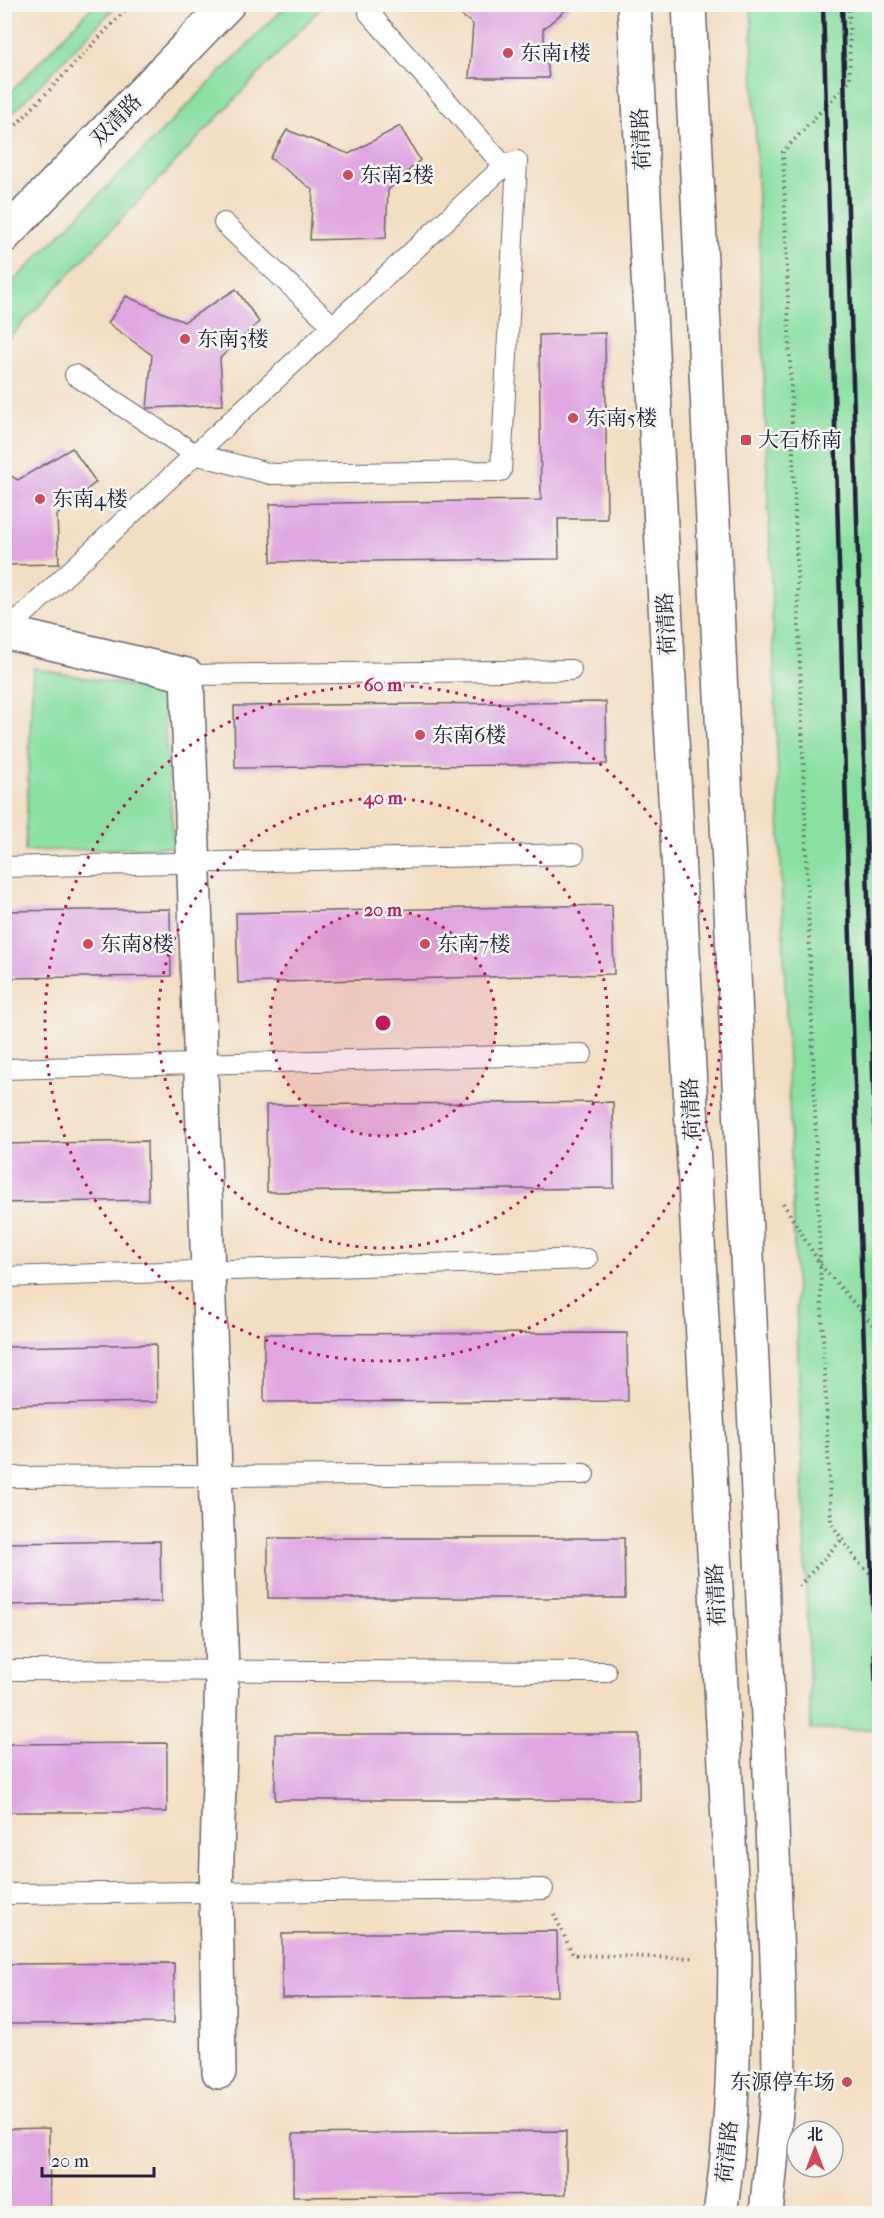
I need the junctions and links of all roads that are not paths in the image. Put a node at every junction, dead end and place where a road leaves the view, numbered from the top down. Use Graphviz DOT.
graph roads {
  1 [pos="228,4"];
  2 [pos="378,4"];
  3 [pos="634,4"];
  4 [pos="689,4"];
  5 [pos="504,166"];
  6 [pos="224,223"];
  7 [pos="4,237"];
  8 [pos="333,326"];
  9 [pos="75,375"];
  10 [pos="195,454"];
  11 [pos="4,632"];
  12 [pos="4,638"];
  13 [pos="571,670"];
  14 [pos="187,675"];
  15 [pos="574,854"];
  16 [pos="194,864"];
  17 [pos="4,867"];
  18 [pos="582,1054"];
  19 [pos="201,1065"];
  20 [pos="4,1069"];
  21 [pos="587,1259"];
  22 [pos="208,1272"];
  23 [pos="4,1278"];
  24 [pos="584,1474"];
  25 [pos="215,1475"];
  26 [pos="4,1477"];
  27 [pos="4,1670"];
  28 [pos="222,1671"];
  29 [pos="606,1672"];
  30 [pos="543,1889"];
  31 [pos="4,1894"];
  32 [pos="216,1894"];
  33 [pos="219,2073"];
  34 [pos="720,2214"];
  35 [pos="766,2214"];
  1 -- 7 [label="main road, 双清路"];
  2 -- 5 [label="lane"];
  3 -- 34 [label="main road, 荷清路"];
  4 -- 35 [label="main road"];
  5 -- 8 [label="lane"];
  5 -- 10 [label="lane"];
  6 -- 8 [label="lane"];
  8 -- 10 [label="lane"];
  9 -- 10 [label="lane"];
  10 -- 11 [label="lane"];
  11 -- 12 [label="lane"];
  11 -- 14 [label="main road"];
  13 -- 14 [label="lane"];
  14 -- 16 [label="main road"];
  15 -- 16 [label="lane"];
  16 -- 17 [label="lane"];
  16 -- 19 [label="main road"];
  18 -- 19 [label="lane"];
  19 -- 20 [label="lane"];
  19 -- 22 [label="main road"];
  21 -- 22 [label="lane"];
  22 -- 23 [label="lane"];
  22 -- 25 [label="main road"];
  24 -- 25 [label="lane"];
  25 -- 26 [label="lane"];
  25 -- 28 [label="main road"];
  27 -- 28 [label="lane"];
  28 -- 29 [label="lane"];
  28 -- 32 [label="main road"];
  30 -- 32 [label="lane"];
  31 -- 32 [label="lane"];
  32 -- 33 [label="main road"];
}
